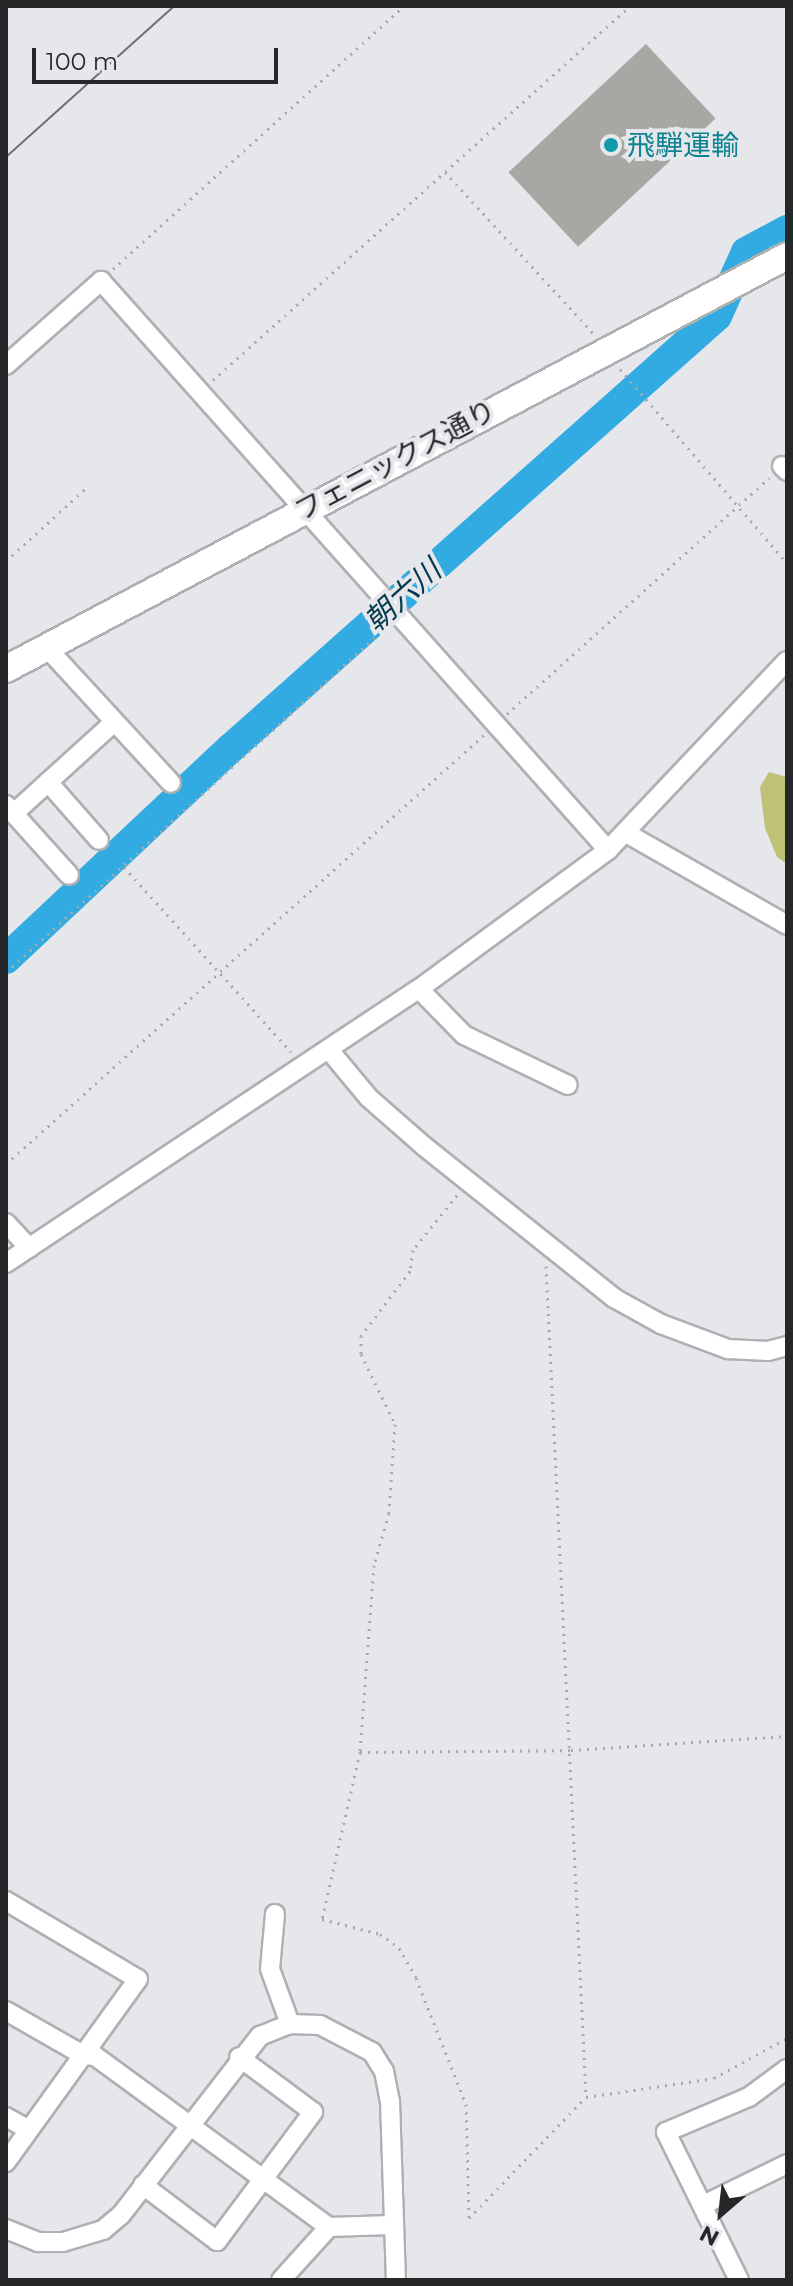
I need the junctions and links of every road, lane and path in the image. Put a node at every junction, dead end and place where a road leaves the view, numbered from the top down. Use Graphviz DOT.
graph roads {
  1 [pos="404,6"];
  2 [pos="630,6"];
  3 [pos="445,172"];
  4 [pos="787,256"];
  5 [pos="101,281"];
  6 [pos="606,348"];
  7 [pos="6,365"];
  8 [pos="628,380"];
  9 [pos="200,392"];
  10 [pos="785,468"];
  11 [pos="85,489"];
  12 [pos="737,507"];
  13 [pos="304,509"];
  14 [pos="6,561"];
  15 [pos="787,563"];
  16 [pos="394,612"];
  17 [pos="47,648"];
  18 [pos="787,661"];
  19 [pos="6,669"];
  20 [pos="114,722"];
  21 [pos="496,724"];
  22 [pos="48,782"];
  23 [pos="171,783"];
  24 [pos="10,810"];
  25 [pos="626,833"];
  26 [pos="99,840"];
  27 [pos="608,850"];
  28 [pos="123,866"];
  29 [pos="69,875"];
  30 [pos="787,925"];
  31 [pos="6,972"];
  32 [pos="219,973"];
  33 [pos="419,989"];
  34 [pos="329,1050"];
  35 [pos="304,1066"];
  36 [pos="568,1085"];
  37 [pos="6,1164"];
  38 [pos="466,1183"];
  39 [pos="6,1223"];
  40 [pos="29,1248"];
  41 [pos="548,1249"];
  42 [pos="6,1263"];
  43 [pos="787,1346"];
  44 [pos="787,1736"];
  45 [pos="571,1750"];
  46 [pos="360,1752"];
  47 [pos="6,1901"];
  48 [pos="275,1914"];
  49 [pos="6,2011"];
  50 [pos="290,2024"];
  51 [pos="787,2038"];
  52 [pos="83,2055"];
  53 [pos="239,2057"];
  54 [pos="787,2069"];
  55 [pos="586,2097"];
  56 [pos="6,2117"];
  57 [pos="189,2123"];
  58 [pos="29,2130"];
  59 [pos="6,2162"];
  60 [pos="787,2164"];
  61 [pos="263,2179"];
  62 [pos="143,2185"];
  63 [pos="703,2205"];
  64 [pos="392,2225"];
  65 [pos="329,2227"];
  66 [pos="6,2229"];
  67 [pos="281,2280"];
  68 [pos="396,2280"];
  69 [pos="739,2280"];
  1 -- 5 [label="path"];
  2 -- 3 [label="path"];
  3 -- 6 [label="path"];
  3 -- 9 [label="path"];
  4 -- 6 [label="main road, フェニックス通り"];
  5 -- 7 [label="street"];
  5 -- 9 [label="street"];
  6 -- 13 [label="main road, フェニックス通り"];
  8 -- 12 [label="path"];
  9 -- 13 [label="street"];
  10 -- 12 [label="path"];
  11 -- 14 [label="path"];
  12 -- 15 [label="path"];
  12 -- 21 [label="path"];
  13 -- 16 [label="street"];
  13 -- 17 [label="main road, フェニックス通り"];
  16 -- 21 [label="street"];
  16 -- 28 [label="path"];
  17 -- 19 [label="main road, フェニックス通り"];
  17 -- 20 [label="street"];
  18 -- 25 [label="street"];
  20 -- 22 [label="street"];
  20 -- 23 [label="street"];
  21 -- 27 [label="street"];
  21 -- 32 [label="path"];
  22 -- 24 [label="street"];
  22 -- 26 [label="street"];
  24 -- 29 [label="street"];
  25 -- 27 [label="street"];
  25 -- 30 [label="street"];
  27 -- 33 [label="street"];
  28 -- 31 [label="path"];
  28 -- 32 [label="path"];
  32 -- 35 [label="path"];
  32 -- 37 [label="path"];
  33 -- 34 [label="street"];
  33 -- 36 [label="street"];
  34 -- 35 [label="street"];
  34 -- 38 [label="street"];
  35 -- 40 [label="street"];
  38 -- 41 [label="street"];
  38 -- 46 [label="path"];
  39 -- 40 [label="street"];
  40 -- 42 [label="street"];
  41 -- 43 [label="street"];
  41 -- 45 [label="path"];
  44 -- 45 [label="path"];
  45 -- 46 [label="path"];
  45 -- 55 [label="path"];
  46 -- 55 [label="path"];
  47 -- 52 [label="street"];
  48 -- 50 [label="street"];
  49 -- 52 [label="street"];
  50 -- 53 [label="street"];
  50 -- 64 [label="street"];
  51 -- 55 [label="path"];
  52 -- 57 [label="street"];
  52 -- 58 [label="street"];
  53 -- 57 [label="street"];
  53 -- 61 [label="street"];
  54 -- 63 [label="street"];
  56 -- 58 [label="street"];
  57 -- 61 [label="street"];
  57 -- 62 [label="street"];
  58 -- 59 [label="street"];
  60 -- 63 [label="street"];
  61 -- 62 [label="street"];
  61 -- 65 [label="street"];
  62 -- 66 [label="street"];
  63 -- 69 [label="street"];
  64 -- 65 [label="street"];
  64 -- 68 [label="street"];
  65 -- 67 [label="street"];
}
